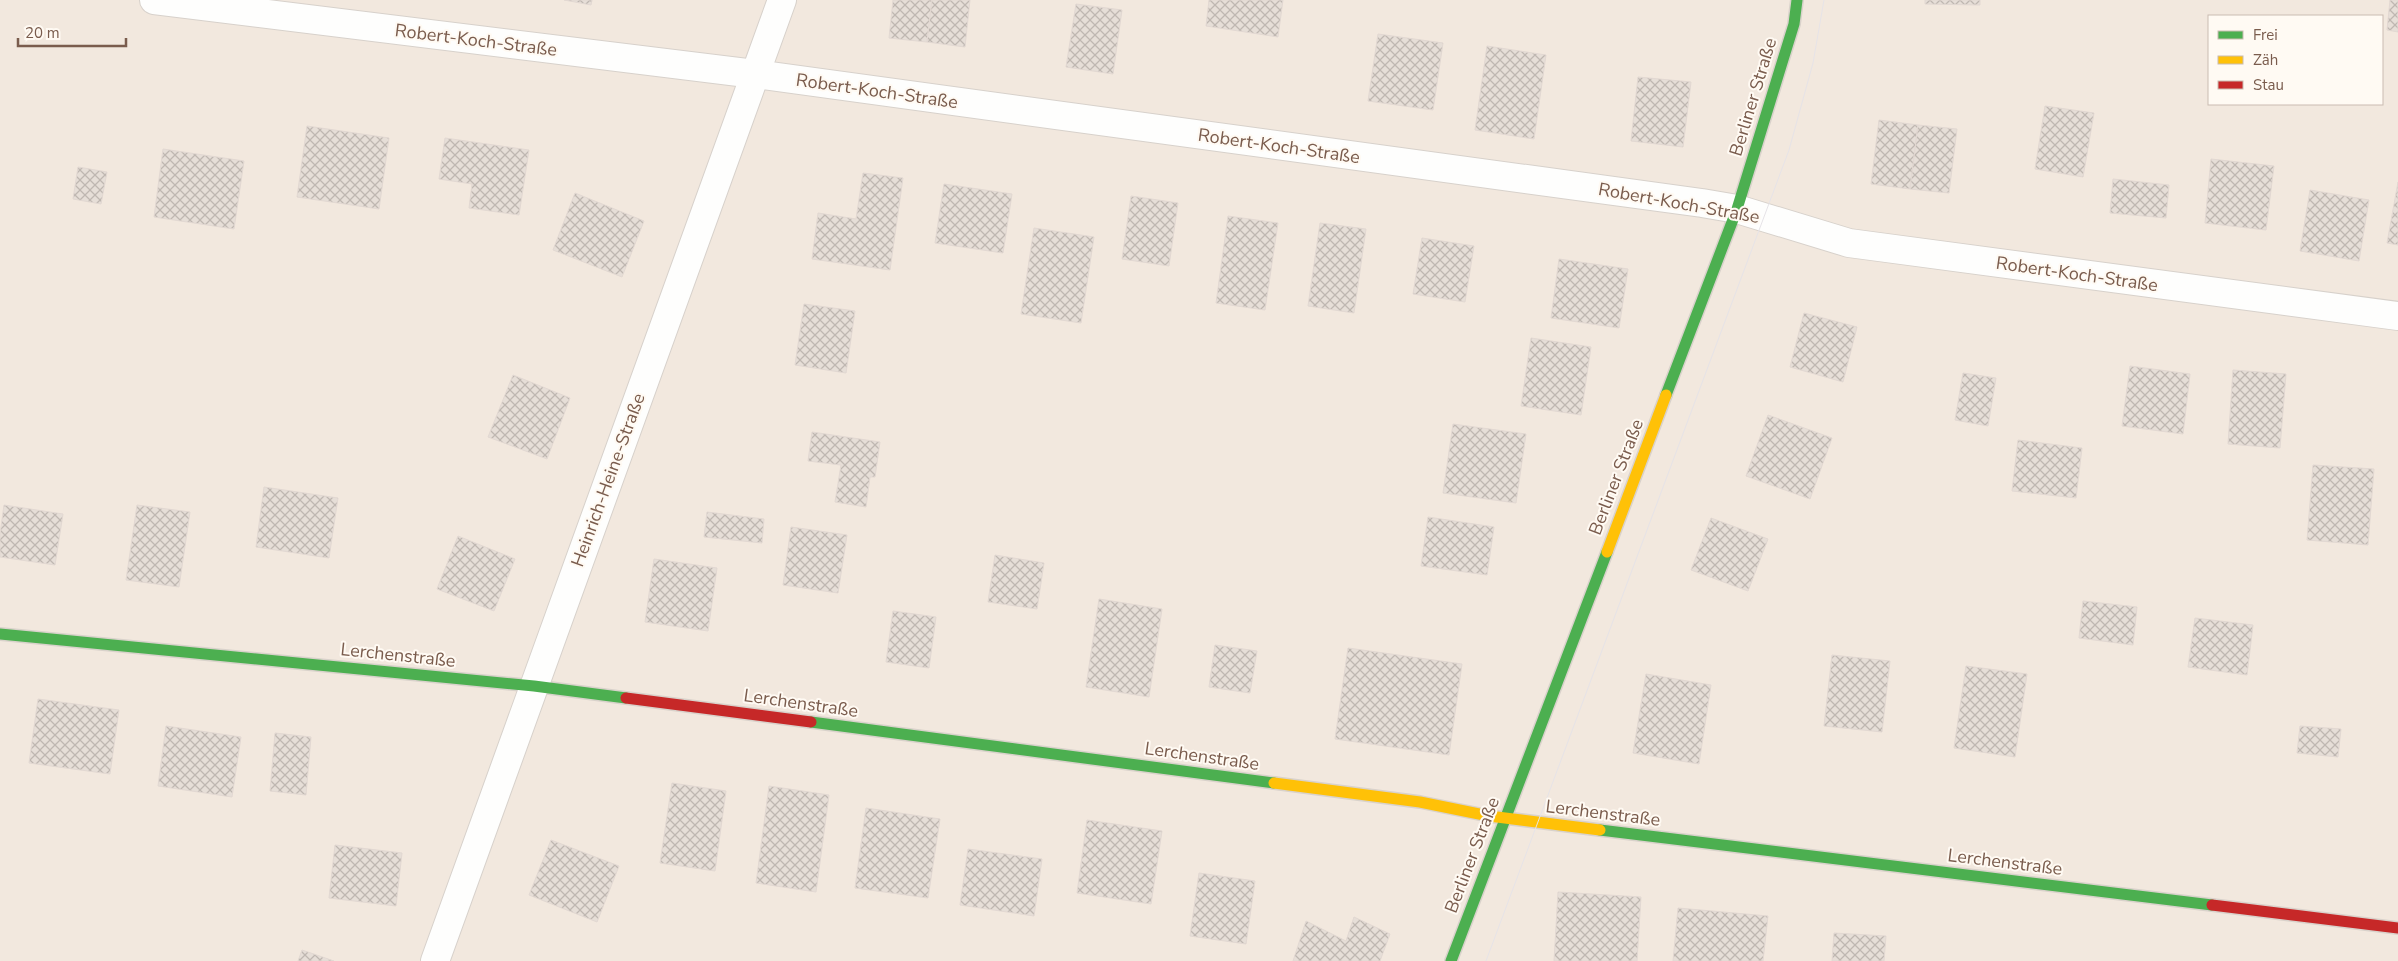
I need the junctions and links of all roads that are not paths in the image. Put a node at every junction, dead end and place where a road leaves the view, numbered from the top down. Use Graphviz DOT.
graph roads {
  1 [pos="154,0"];
  2 [pos="782,0"];
  3 [pos="1797,0"];
  4 [pos="755,74"];
  5 [pos="1737,209"];
  6 [pos="2398,316"];
  7 [pos="0,634"];
  8 [pos="534,686"];
  9 [pos="1505,818"];
  10 [pos="2398,928"];
  11 [pos="435,961"];
  12 [pos="1451,961"];
  1 -- 4 [label="street, Robert-Koch-Straße"];
  2 -- 4 [label="street, Heinrich-Heine-Straße"];
  3 -- 5 [label="street, Berliner Straße"];
  4 -- 5 [label="street, Robert-Koch-Straße"];
  4 -- 8 [label="street, Heinrich-Heine-Straße"];
  5 -- 6 [label="street, Robert-Koch-Straße"];
  5 -- 9 [label="street, Berliner Straße"];
  7 -- 8 [label="street, Lerchenstraße"];
  8 -- 9 [label="street, Lerchenstraße"];
  8 -- 11 [label="street, Heinrich-Heine-Straße"];
  9 -- 10 [label="street, Lerchenstraße"];
  9 -- 12 [label="street, Berliner Straße"];
}
